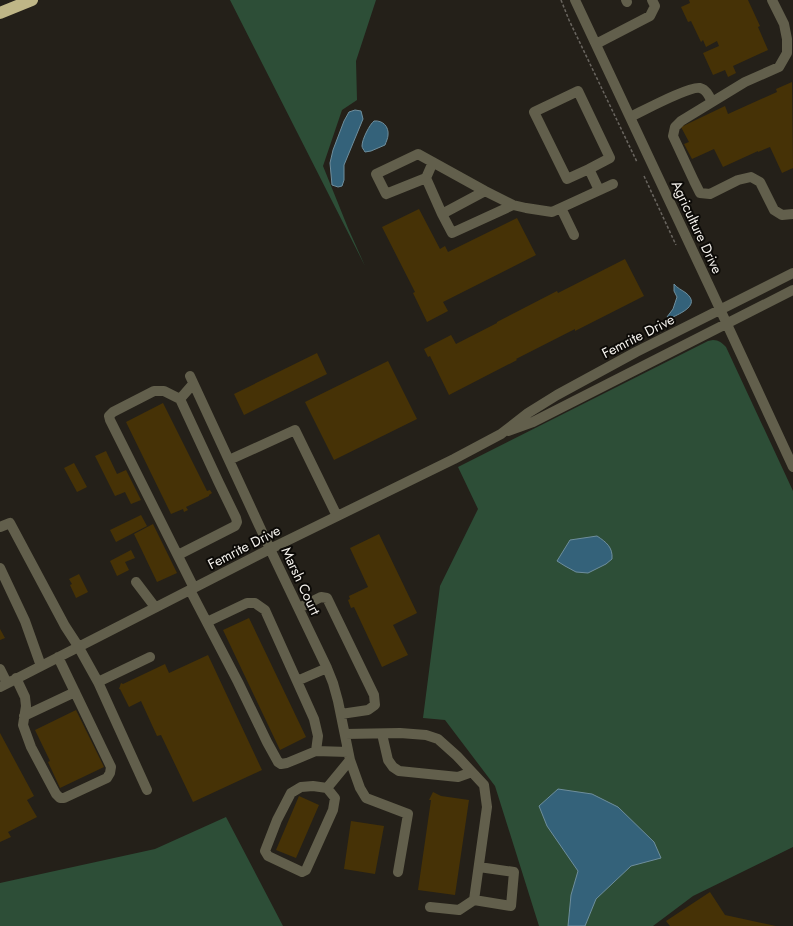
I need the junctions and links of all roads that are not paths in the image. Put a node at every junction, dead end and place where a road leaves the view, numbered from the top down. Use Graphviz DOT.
graph roads {
  1 [pos="32,0"];
  2 [pos="575,0"];
  3 [pos="652,0"];
  4 [pos="772,0"];
  5 [pos="0,13"];
  6 [pos="596,44"];
  7 [pos="712,102"];
  8 [pos="630,117"];
  9 [pos="433,162"];
  10 [pos="589,169"];
  11 [pos="426,178"];
  12 [pos="613,184"];
  13 [pos="599,190"];
  14 [pos="485,191"];
  15 [pos="513,205"];
  16 [pos="561,208"];
  17 [pos="442,214"];
  18 [pos="793,214"];
  19 [pos="574,235"];
  20 [pos="793,272"];
  21 [pos="793,290"];
  22 [pos="721,310"];
  23 [pos="727,324"];
  24 [pos="180,399"];
  25 [pos="501,434"];
  26 [pos="229,460"];
  27 [pos="793,467"];
  28 [pos="236,475"];
  29 [pos="219,483"];
  30 [pos="337,516"];
  31 [pos="0,527"];
  32 [pos="270,549"];
  33 [pos="178,555"];
  34 [pos="0,568"];
  35 [pos="136,582"];
  36 [pos="192,589"];
  37 [pos="155,607"];
  38 [pos="299,608"];
  39 [pos="207,622"];
  40 [pos="78,646"];
  41 [pos="58,657"];
  42 [pos="150,657"];
  43 [pos="41,666"];
  44 [pos="327,668"];
  45 [pos="0,669"];
  46 [pos="16,678"];
  47 [pos="297,681"];
  48 [pos="98,682"];
  49 [pos="3,685"];
  50 [pos="75,692"];
  51 [pos="341,714"];
  52 [pos="24,716"];
  53 [pos="345,734"];
  54 [pos="382,734"];
  55 [pos="316,751"];
  56 [pos="349,756"];
  57 [pos="472,772"];
  58 [pos="327,788"];
  59 [pos="147,790"];
  60 [pos="479,867"];
  61 [pos="398,872"];
  62 [pos="474,900"];
  63 [pos="430,906"];
  1 -- 5 [label="highway"];
  2 -- 6 [label="street, Agriculture Drive"];
  3 -- 6 [label="street"];
  4 -- 7 [label="street"];
  6 -- 8 [label="street, Agriculture Drive"];
  7 -- 8 [label="street"];
  7 -- 18 [label="street"];
  8 -- 22 [label="street, Agriculture Drive"];
  9 -- 11 [label="street"];
  9 -- 11 [label="street"];
  9 -- 14 [label="street"];
  10 -- 10 [label="street"];
  10 -- 13 [label="street"];
  11 -- 17 [label="street"];
  12 -- 13 [label="street"];
  13 -- 16 [label="street"];
  14 -- 15 [label="street"];
  14 -- 17 [label="street"];
  15 -- 16 [label="street"];
  15 -- 17 [label="street"];
  16 -- 19 [label="street"];
  20 -- 22 [label="street, Femrite Drive"];
  21 -- 23 [label="street, Femrite Drive"];
  22 -- 23 [label="street, Agriculture Drive"];
  22 -- 25 [label="street, Femrite Drive"];
  23 -- 25 [label="street, Femrite Drive"];
  23 -- 27 [label="street, Agriculture Drive"];
  24 -- 26 [label="street, Marsh Court"];
  24 -- 29 [label="street"];
  24 -- 33 [label="street"];
  25 -- 30 [label="street, Femrite Drive"];
  26 -- 28 [label="street, Marsh Court"];
  26 -- 30 [label="street"];
  28 -- 29 [label="street"];
  28 -- 32 [label="street, Marsh Court"];
  29 -- 33 [label="street"];
  30 -- 32 [label="street, Femrite Drive"];
  31 -- 40 [label="street"];
  32 -- 36 [label="street, Femrite Drive"];
  32 -- 38 [label="street, Marsh Court"];
  33 -- 36 [label="street"];
  34 -- 43 [label="street"];
  35 -- 37 [label="street"];
  36 -- 37 [label="street, Femrite Drive"];
  36 -- 39 [label="street"];
  37 -- 40 [label="street, Femrite Drive"];
  38 -- 44 [label="street, Marsh Court"];
  38 -- 51 [label="street"];
  39 -- 47 [label="street"];
  39 -- 55 [label="street"];
  40 -- 41 [label="street, Femrite Drive"];
  40 -- 48 [label="street"];
  41 -- 43 [label="street, Femrite Drive"];
  41 -- 50 [label="street"];
  42 -- 48 [label="street"];
  43 -- 46 [label="street, Femrite Drive"];
  44 -- 47 [label="street"];
  44 -- 51 [label="street, Marsh Court"];
  45 -- 49 [label="street"];
  46 -- 49 [label="street, Femrite Drive"];
  46 -- 52 [label="street"];
  47 -- 55 [label="street"];
  48 -- 59 [label="street"];
  50 -- 52 [label="street"];
  50 -- 52 [label="street"];
  51 -- 53 [label="street, Marsh Court"];
  53 -- 54 [label="street"];
  53 -- 56 [label="street, Marsh Court"];
  54 -- 57 [label="street"];
  54 -- 57 [label="street"];
  55 -- 56 [label="street"];
  56 -- 58 [label="street"];
  56 -- 61 [label="street, Marsh Court"];
  57 -- 60 [label="street"];
  58 -- 58 [label="street"];
  60 -- 62 [label="street"];
  60 -- 62 [label="street"];
  62 -- 63 [label="street"];
}
